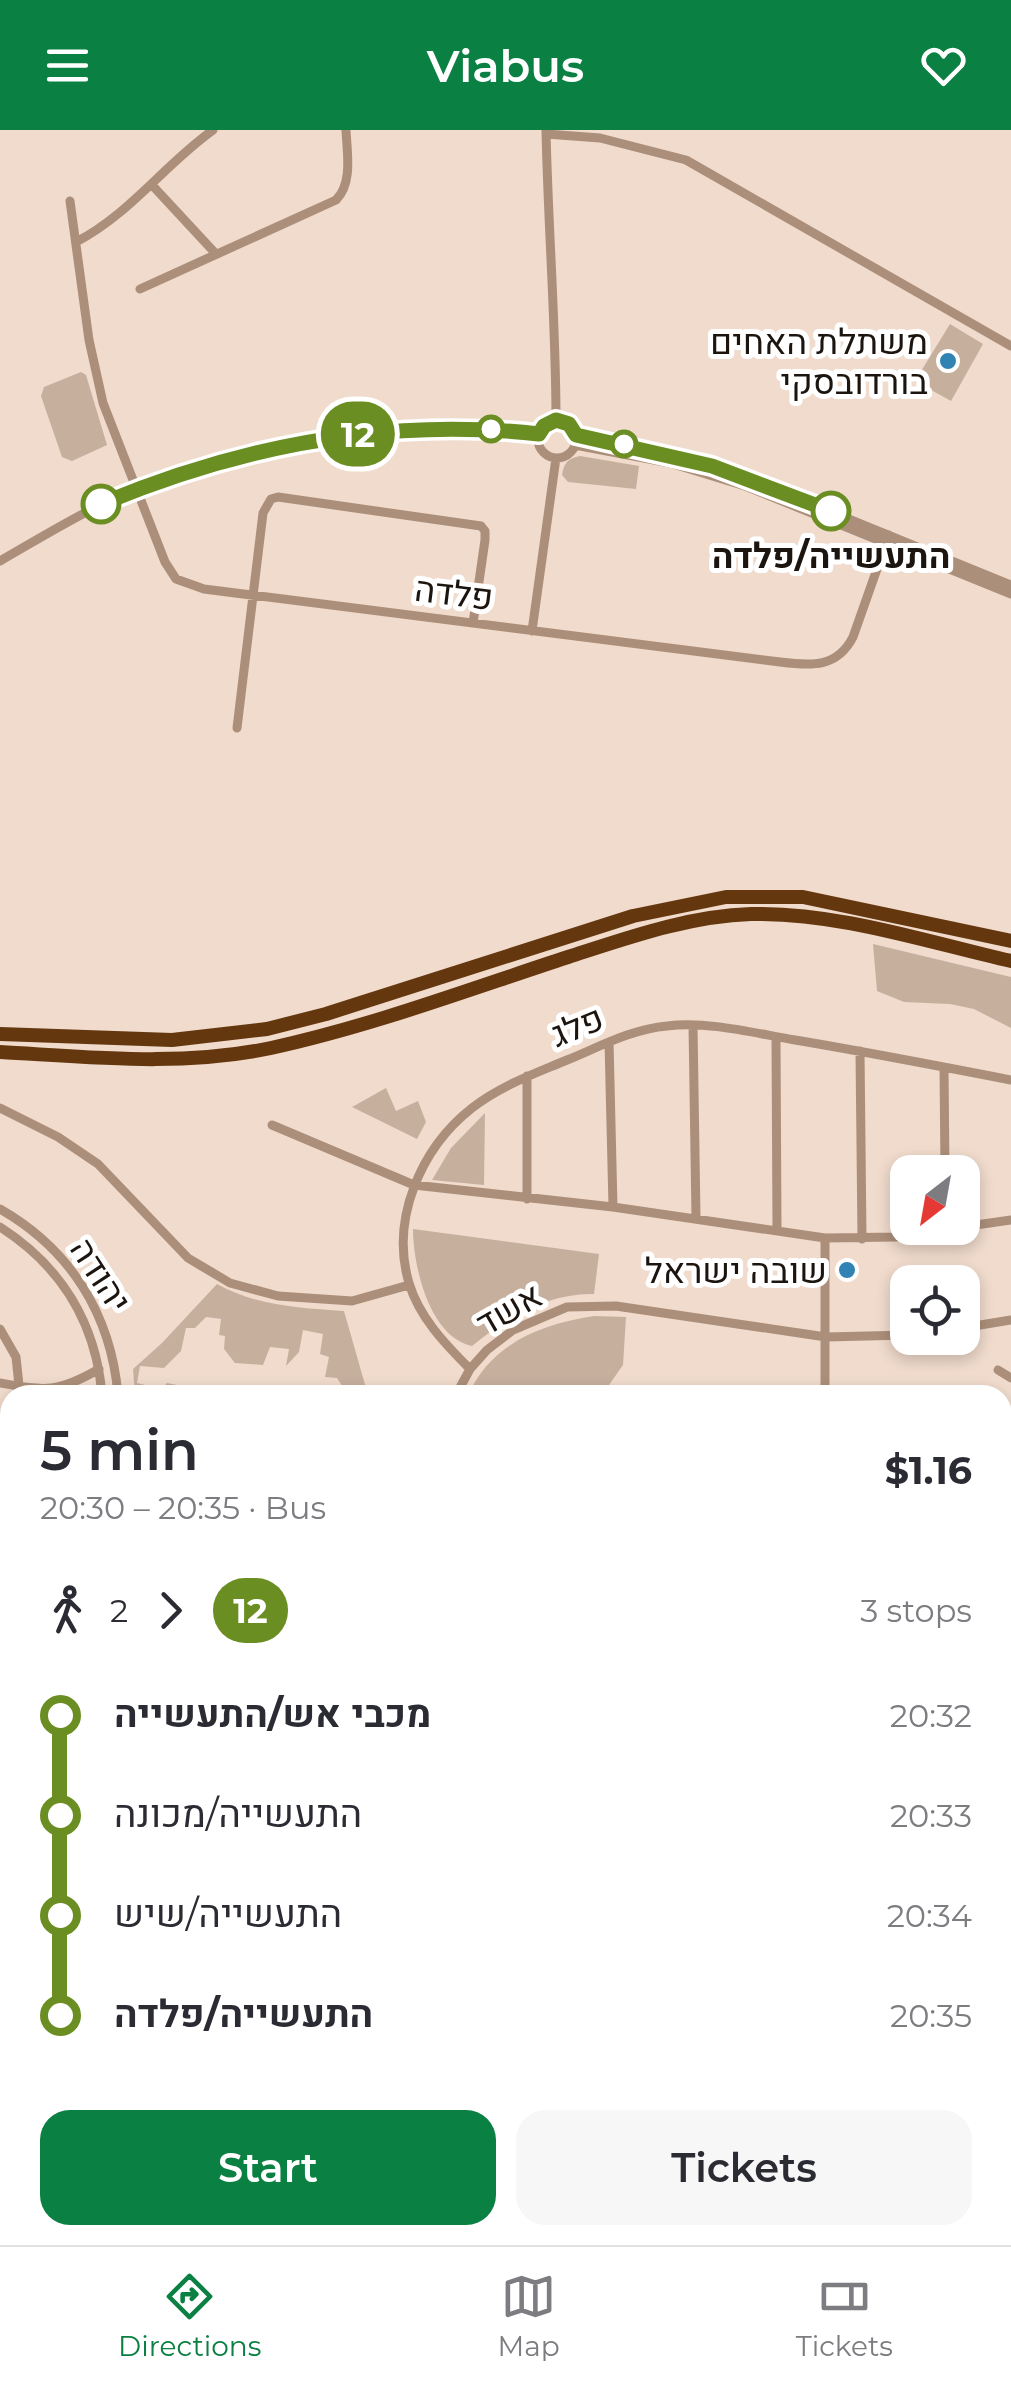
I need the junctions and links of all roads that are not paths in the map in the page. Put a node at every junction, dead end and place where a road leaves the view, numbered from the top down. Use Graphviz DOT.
graph roads {
  1 [pos="213,130"];
  2 [pos="346,130"];
  3 [pos="546,132"];
  4 [pos="152,185"];
  5 [pos="70,201"];
  6 [pos="76,242"];
  7 [pos="216,254"];
  8 [pos="140,289"];
  9 [pos="1011,346"];
  10 [pos="556,420"];
  11 [pos="539,434"];
  12 [pos="575,440"];
  13 [pos="556,458"];
  14 [pos="136,490"];
  15 [pos="887,539"];
  16 [pos="0,561"];
  17 [pos="1011,585"];
  18 [pos="1011,594"];
  19 [pos="253,595"];
  20 [pos="474,623"];
  21 [pos="532,631"];
  22 [pos="237,728"];
  23 [pos="1011,941"];
  24 [pos="1011,961"];
  25 [pos="694,1024"];
  26 [pos="0,1034"];
  27 [pos="776,1037"];
  28 [pos="609,1042"];
  29 [pos="860,1051"];
  30 [pos="0,1052"];
  31 [pos="944,1067"];
  32 [pos="528,1076"];
  33 [pos="1011,1080"];
  34 [pos="0,1108"];
  35 [pos="272,1126"];
  36 [pos="945,1155"];
  37 [pos="414,1185"];
  38 [pos="527,1199"];
  39 [pos="613,1207"];
  40 [pos="0,1209"];
  41 [pos="696,1218"];
  42 [pos="1011,1220"];
  43 [pos="980,1225"];
  44 [pos="0,1227"];
  45 [pos="777,1230"];
  46 [pos="890,1236"];
  47 [pos="826,1238"];
  48 [pos="862,1239"];
  49 [pos="410,1285"];
  50 [pos="1011,1320"];
  51 [pos="980,1325"];
  52 [pos="0,1328"];
  53 [pos="890,1335"];
  54 [pos="826,1337"];
  55 [pos="470,1368"];
  56 [pos="99,1369"];
  57 [pos="998,1370"];
  58 [pos="1011,1378"];
  59 [pos="19,1385"];
  60 [pos="72,1385"];
  61 [pos="101,1385"];
  62 [pos="116,1385"];
  63 [pos="461,1385"];
  64 [pos="824,1385"];
  1 -- 4 [label="street"];
  2 -- 7 [label="street"];
  3 -- 9 [label="street"];
  3 -- 10 [label="street"];
  4 -- 6 [label="street"];
  4 -- 7 [label="street"];
  5 -- 6 [label="street"];
  6 -- 14 [label="street"];
  7 -- 8 [label="street"];
  10 -- 11 [label="street"];
  10 -- 12 [label="street"];
  11 -- 13 [label="street"];
  11 -- 14 [label="street"];
  12 -- 13 [label="street"];
  12 -- 15 [label="street"];
  13 -- 21 [label="street"];
  14 -- 16 [label="street"];
  14 -- 19 [label="street, פלדה"];
  15 -- 17 [label="street"];
  15 -- 18 [label="street"];
  15 -- 21 [label="street, פלדה"];
  19 -- 20 [label="street, פלדה"];
  19 -- 20 [label="street"];
  19 -- 22 [label="street"];
  20 -- 21 [label="street, פלדה"];
  23 -- 26 [label="highway"];
  24 -- 30 [label="highway"];
  25 -- 27 [label="street, פלג"];
  25 -- 28 [label="street, פלג"];
  25 -- 41 [label="street"];
  27 -- 29 [label="street, פלג"];
  27 -- 45 [label="street"];
  28 -- 32 [label="street, פלג"];
  28 -- 39 [label="street"];
  29 -- 31 [label="street, פלג"];
  29 -- 48 [label="street"];
  31 -- 33 [label="street, פלג"];
  31 -- 36 [label="street"];
  32 -- 37 [label="street, פלג"];
  32 -- 38 [label="street"];
  34 -- 49 [label="street"];
  35 -- 37 [label="street"];
  37 -- 38 [label="street"];
  37 -- 49 [label="street, פלג"];
  38 -- 39 [label="street"];
  39 -- 41 [label="street"];
  40 -- 62 [label="street, יהודה"];
  41 -- 45 [label="street"];
  42 -- 43 [label="street"];
  44 -- 56 [label="street, יהודה"];
  45 -- 47 [label="street"];
  46 -- 48 [label="street"];
  47 -- 48 [label="street"];
  47 -- 54 [label="street"];
  49 -- 55 [label="street, פלג"];
  50 -- 51 [label="street"];
  52 -- 59 [label="street"];
  53 -- 54 [label="street, אשד"];
  54 -- 55 [label="street, אשד"];
  54 -- 64 [label="street"];
  55 -- 63 [label="street, אשד"];
  56 -- 60 [label="street"];
  56 -- 61 [label="street, יהודה"];
  57 -- 58 [label="street"];
}
